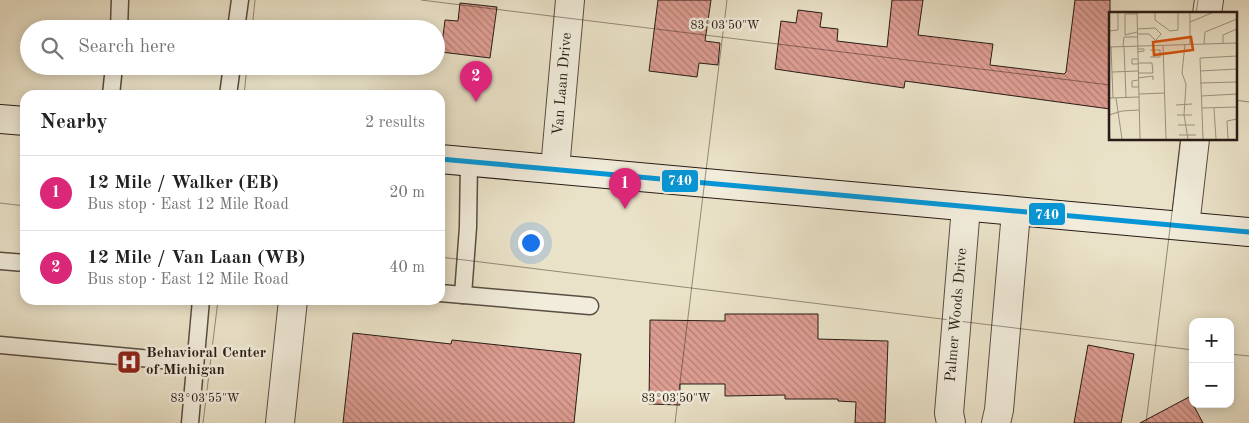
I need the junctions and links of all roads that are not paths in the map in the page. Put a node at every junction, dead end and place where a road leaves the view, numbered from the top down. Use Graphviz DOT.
graph roads {
  1 [pos="120,0"];
  2 [pos="240,0"];
  3 [pos="570,0"];
  4 [pos="119,20"];
  5 [pos="237,20"];
  6 [pos="113,75"];
  7 [pos="231,75"];
  8 [pos="112,90"];
  9 [pos="229,90"];
  10 [pos="0,119"];
  11 [pos="20,121"];
  12 [pos="1195,140"];
  13 [pos="445,159"];
  14 [pos="469,161"];
  15 [pos="555,169"];
  16 [pos="966,207"];
  17 [pos="1016,212"];
  18 [pos="1185,226"];
  19 [pos="1249,232"];
  20 [pos="0,261"];
  21 [pos="20,263"];
  22 [pos="445,293"];
  23 [pos="463,295"];
  24 [pos="201,305"];
  25 [pos="292,305"];
  26 [pos="590,306"];
  27 [pos="0,345"];
  28 [pos="195,363"];
  29 [pos="190,423"];
  30 [pos="280,423"];
  31 [pos="951,423"];
  32 [pos="996,423"];
  1 -- 4 [label="lane"];
  2 -- 5 [label="lane"];
  3 -- 15 [label="main road, Van Laan Drive"];
  6 -- 8 [label="lane"];
  7 -- 9 [label="lane"];
  10 -- 11 [label="main road"];
  12 -- 18 [label="main road"];
  13 -- 14 [label="main road"];
  14 -- 15 [label="main road"];
  14 -- 23 [label="lane"];
  15 -- 16 [label="main road"];
  16 -- 17 [label="main road"];
  16 -- 31 [label="main road, Palmer Woods Drive"];
  17 -- 18 [label="main road"];
  17 -- 32 [label="main road"];
  18 -- 19 [label="main road"];
  20 -- 21 [label="lane"];
  22 -- 23 [label="lane"];
  23 -- 26 [label="lane"];
  24 -- 28 [label="lane"];
  25 -- 30 [label="main road"];
  27 -- 28 [label="lane"];
  28 -- 29 [label="lane"];
}
